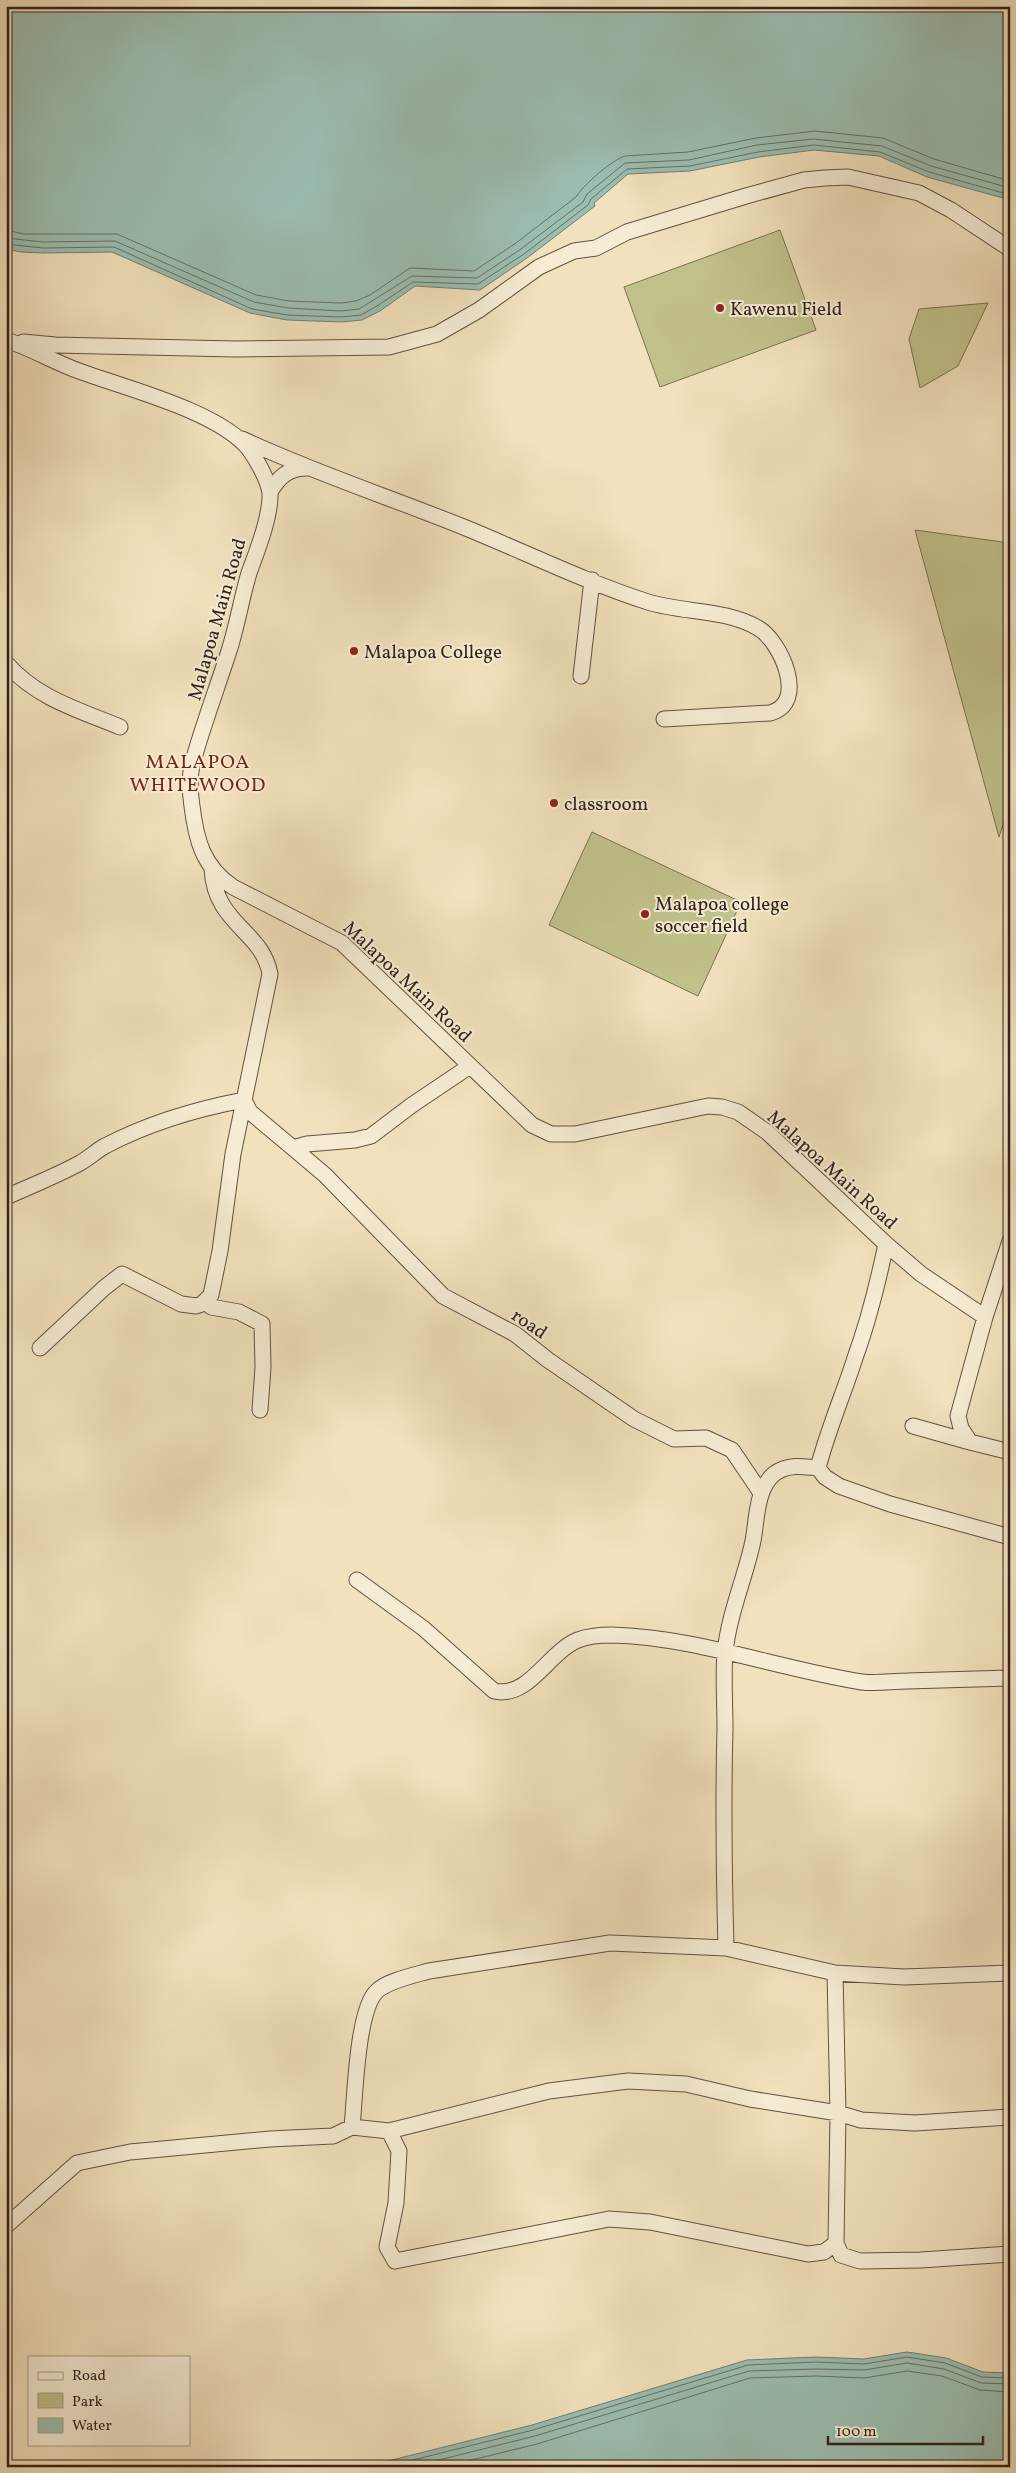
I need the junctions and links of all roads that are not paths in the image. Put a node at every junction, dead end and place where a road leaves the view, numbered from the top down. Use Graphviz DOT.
graph roads {
  1 [pos="1010,249"];
  2 [pos="8,340"];
  3 [pos="237,436"];
  4 [pos="312,468"];
  5 [pos="270,492"];
  6 [pos="592,580"];
  7 [pos="6,664"];
  8 [pos="581,676"];
  9 [pos="664,719"];
  10 [pos="120,727"];
  11 [pos="212,869"];
  12 [pos="470,1066"];
  13 [pos="244,1100"];
  14 [pos="293,1148"];
  15 [pos="6,1197"];
  16 [pos="1010,1241"];
  17 [pos="886,1244"];
  18 [pos="212,1307"];
  19 [pos="985,1317"];
  20 [pos="40,1348"];
  21 [pos="260,1410"];
  22 [pos="913,1426"];
  23 [pos="970,1442"];
  24 [pos="1010,1452"];
  25 [pos="818,1468"];
  26 [pos="761,1493"];
  27 [pos="1010,1537"];
  28 [pos="357,1580"];
  29 [pos="725,1652"];
  30 [pos="1010,1678"];
  31 [pos="726,1948"];
  32 [pos="835,1973"];
  33 [pos="1010,1973"];
  34 [pos="838,2114"];
  35 [pos="1010,2116"];
  36 [pos="352,2127"];
  37 [pos="389,2131"];
  38 [pos="6,2226"];
  39 [pos="836,2243"];
  40 [pos="1010,2254"];
  1 -- 2 [label="street"];
  2 -- 3 [label="street"];
  3 -- 4 [label="street"];
  3 -- 5 [label="street"];
  4 -- 5 [label="street"];
  4 -- 6 [label="street"];
  5 -- 11 [label="street, Malapoa Main Road"];
  6 -- 8 [label="street"];
  6 -- 9 [label="street"];
  7 -- 10 [label="street"];
  11 -- 12 [label="street, Malapoa Main Road"];
  11 -- 13 [label="street"];
  12 -- 14 [label="street"];
  12 -- 17 [label="street, Malapoa Main Road"];
  13 -- 14 [label="street, road"];
  13 -- 15 [label="street"];
  13 -- 20 [label="street"];
  14 -- 26 [label="street, road"];
  16 -- 19 [label="street"];
  17 -- 19 [label="street, Malapoa Main Road"];
  17 -- 25 [label="street"];
  18 -- 21 [label="street"];
  19 -- 23 [label="street"];
  22 -- 23 [label="street"];
  23 -- 24 [label="street"];
  25 -- 26 [label="street"];
  25 -- 27 [label="street"];
  26 -- 29 [label="street"];
  28 -- 29 [label="street"];
  29 -- 30 [label="street"];
  29 -- 31 [label="street"];
  31 -- 32 [label="street"];
  31 -- 36 [label="street"];
  32 -- 33 [label="street"];
  32 -- 34 [label="street"];
  34 -- 35 [label="street"];
  34 -- 37 [label="street"];
  34 -- 39 [label="street"];
  36 -- 37 [label="street"];
  36 -- 38 [label="street"];
  37 -- 39 [label="street"];
  39 -- 40 [label="street"];
}
